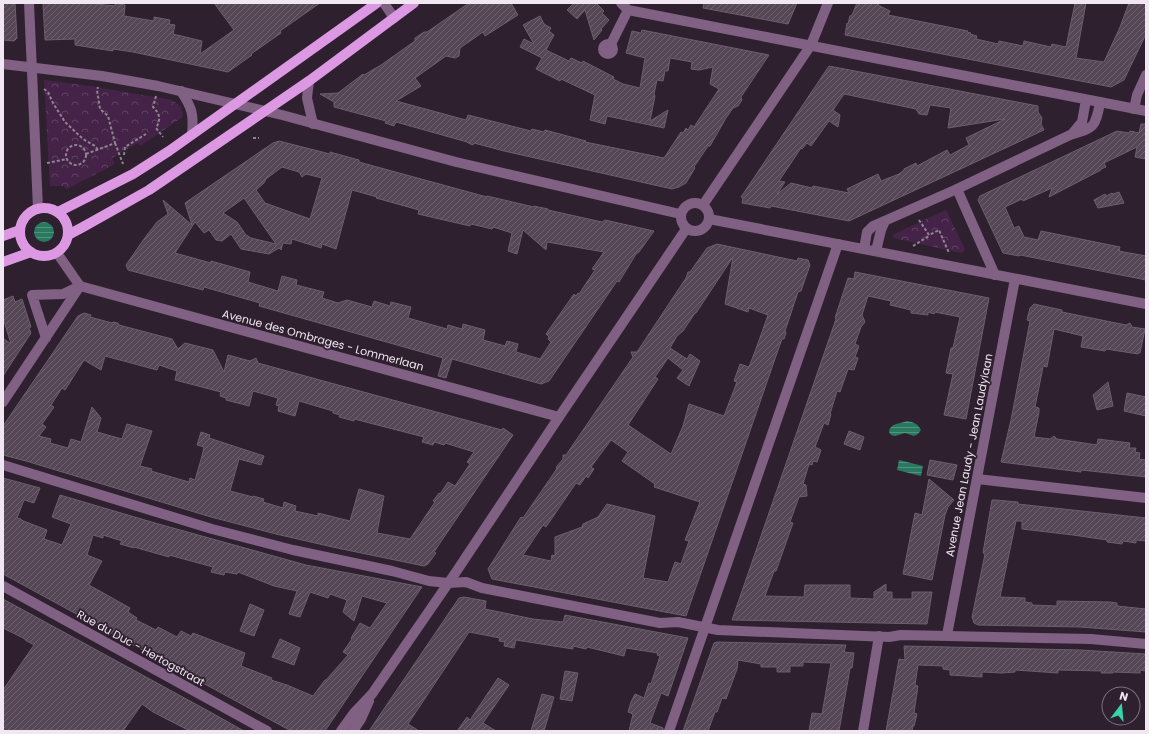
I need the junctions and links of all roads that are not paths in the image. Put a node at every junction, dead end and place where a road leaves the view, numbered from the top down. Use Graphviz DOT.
graph roads {
  1 [pos="29,3"];
  2 [pos="377,3"];
  3 [pos="384,3"];
  4 [pos="414,3"];
  5 [pos="828,3"];
  6 [pos="625,6"];
  7 [pos="394,18"];
  8 [pos="611,44"];
  9 [pos="811,45"];
  10 [pos="3,64"];
  11 [pos="33,67"];
  12 [pos="1146,76"];
  13 [pos="309,81"];
  14 [pos="181,91"];
  15 [pos="1086,100"];
  16 [pos="235,103"];
  17 [pos="1100,103"];
  18 [pos="1134,109"];
  19 [pos="264,111"];
  20 [pos="1146,111"];
  21 [pos="313,124"];
  22 [pos="192,134"];
  23 [pos="1070,136"];
  24 [pos="957,189"];
  25 [pos="703,205"];
  26 [pos="38,209"];
  27 [pos="58,212"];
  28 [pos="680,214"];
  29 [pos="709,219"];
  30 [pos="885,221"];
  31 [pos="686,229"];
  32 [pos="20,230"];
  33 [pos="68,234"];
  34 [pos="3,236"];
  35 [pos="838,244"];
  36 [pos="864,249"];
  37 [pos="876,251"];
  38 [pos="32,252"];
  39 [pos="57,253"];
  40 [pos="3,262"];
  41 [pos="995,275"];
  42 [pos="1015,279"];
  43 [pos="80,286"];
  44 [pos="1146,304"];
  45 [pos="46,338"];
  46 [pos="3,402"];
  47 [pos="559,417"];
  48 [pos="3,465"];
  49 [pos="977,480"];
  50 [pos="1146,498"];
  51 [pos="448,583"];
  52 [pos="3,586"];
  53 [pos="706,628"];
  54 [pos="947,635"];
  55 [pos="879,636"];
  56 [pos="1146,644"];
  57 [pos="372,694"];
  58 [pos="267,731"];
  59 [pos="341,731"];
  60 [pos="353,731"];
  61 [pos="669,731"];
  62 [pos="863,731"];
  1 -- 11 [label="street"];
  2 -- 16 [label="main road"];
  3 -- 7 [label="street"];
  4 -- 7 [label="main road"];
  5 -- 9 [label="street"];
  6 -- 8 [label="street"];
  6 -- 9 [label="street"];
  7 -- 13 [label="main road"];
  9 -- 15 [label="street"];
  9 -- 25 [label="street"];
  10 -- 11 [label="street"];
  11 -- 14 [label="street"];
  11 -- 26 [label="street"];
  12 -- 18 [label="street"];
  13 -- 19 [label="main road"];
  13 -- 21 [label="street"];
  14 -- 16 [label="street"];
  14 -- 22 [label="street"];
  15 -- 17 [label="street"];
  15 -- 23 [label="street"];
  16 -- 19 [label="street"];
  16 -- 22 [label="main road"];
  17 -- 18 [label="street"];
  17 -- 23 [label="street"];
  18 -- 20 [label="street"];
  19 -- 21 [label="street"];
  19 -- 33 [label="main road"];
  21 -- 28 [label="street"];
  22 -- 27 [label="main road"];
  23 -- 24 [label="street"];
  24 -- 30 [label="street"];
  24 -- 41 [label="street"];
  25 -- 28 [label="street"];
  25 -- 29 [label="street"];
  26 -- 27 [label="main road"];
  26 -- 32 [label="main road"];
  27 -- 33 [label="main road"];
  28 -- 31 [label="street"];
  29 -- 31 [label="street"];
  29 -- 35 [label="street"];
  30 -- 36 [label="street"];
  30 -- 37 [label="street"];
  31 -- 47 [label="street"];
  32 -- 34 [label="main road"];
  32 -- 38 [label="main road"];
  33 -- 39 [label="main road"];
  35 -- 36 [label="street"];
  35 -- 53 [label="street"];
  36 -- 37 [label="street"];
  37 -- 41 [label="street"];
  38 -- 39 [label="main road"];
  38 -- 40 [label="main road"];
  39 -- 43 [label="street"];
  41 -- 42 [label="street"];
  42 -- 44 [label="street"];
  42 -- 49 [label="street, Avenue Jean Laudy - Jean Laudylaan"];
  43 -- 45 [label="street"];
  43 -- 45 [label="street"];
  43 -- 47 [label="street, Avenue des Ombrages - Lommerlaan"];
  45 -- 46 [label="street"];
  47 -- 51 [label="street"];
  48 -- 51 [label="street"];
  49 -- 50 [label="street"];
  49 -- 54 [label="street, Avenue Jean Laudy - Jean Laudylaan"];
  51 -- 53 [label="street"];
  51 -- 57 [label="street"];
  52 -- 58 [label="street, Rue du Duc - Hertogstraat"];
  53 -- 55 [label="street"];
  53 -- 61 [label="street"];
  54 -- 55 [label="street"];
  54 -- 56 [label="street"];
  55 -- 62 [label="street"];
  57 -- 59 [label="street"];
  57 -- 60 [label="street"];
}
